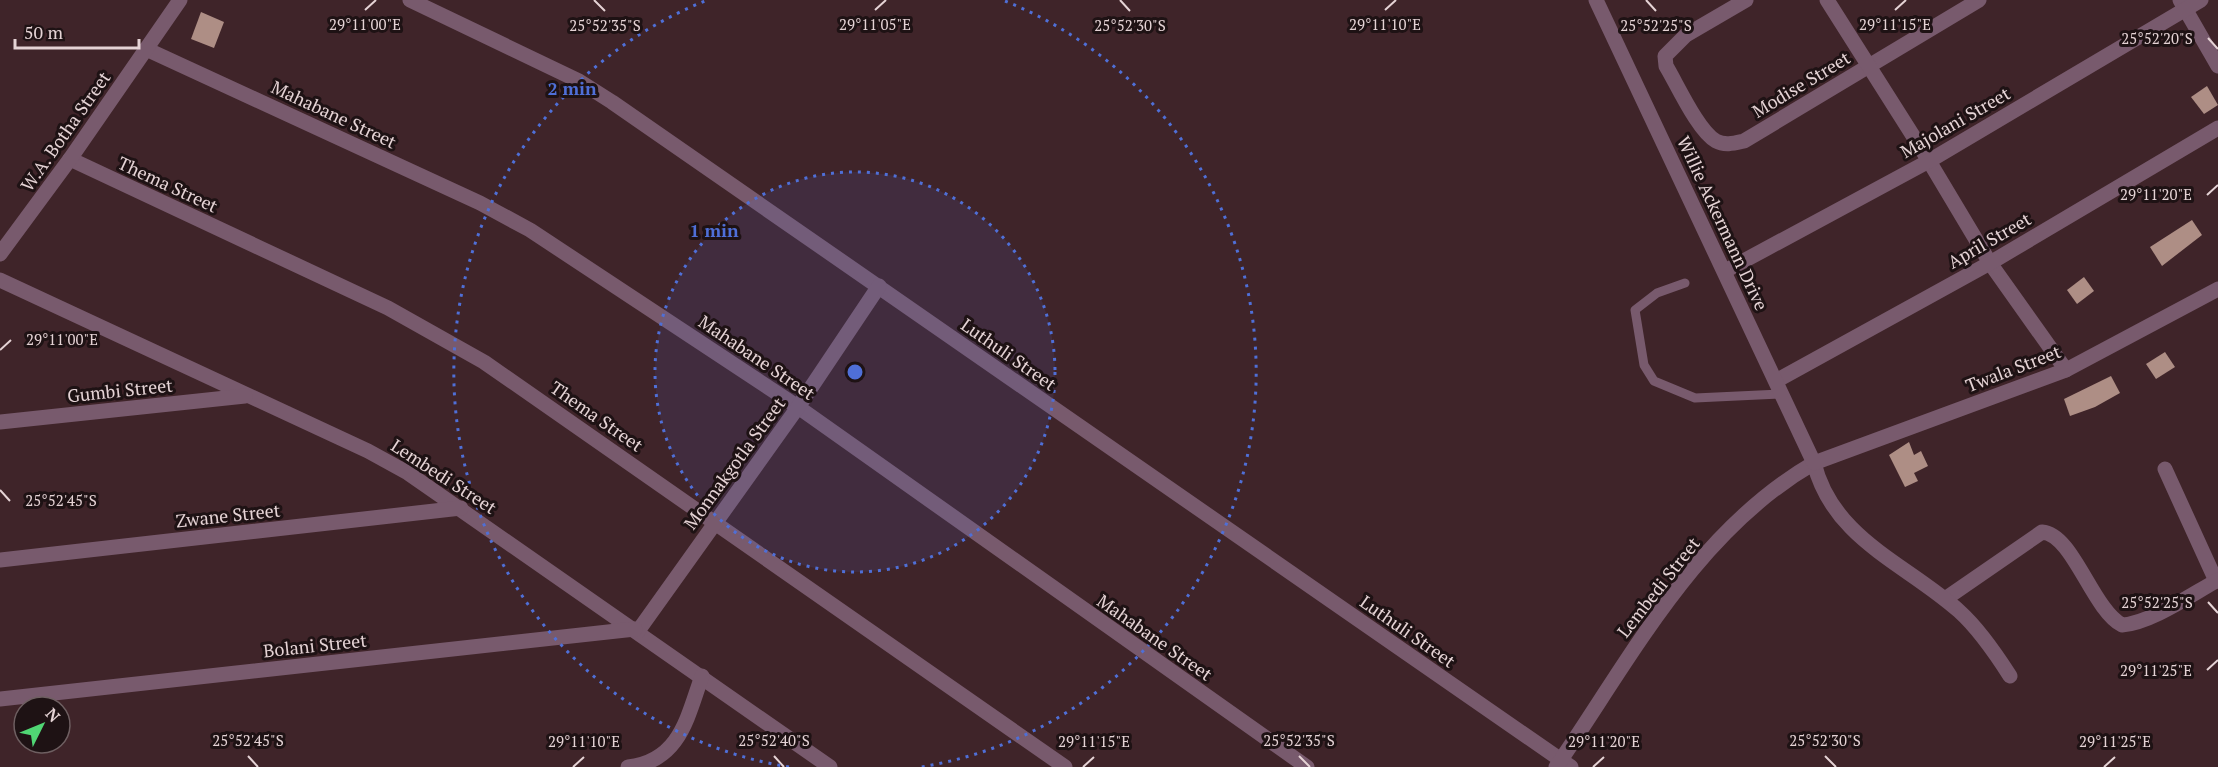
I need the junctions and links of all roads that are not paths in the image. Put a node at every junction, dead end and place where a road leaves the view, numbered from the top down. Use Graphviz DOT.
graph roads {
  1 [pos="180,0"];
  2 [pos="410,0"];
  3 [pos="1596,0"];
  4 [pos="1746,0"];
  5 [pos="1827,0"];
  6 [pos="1978,0"];
  7 [pos="2201,0"];
  8 [pos="2183,5"];
  9 [pos="146,49"];
  10 [pos="2218,66"];
  11 [pos="1867,67"];
  12 [pos="2218,128"];
  13 [pos="70,159"];
  14 [pos="1929,161"];
  15 [pos="0,254"];
  16 [pos="1990,263"];
  17 [pos="1725,271"];
  18 [pos="0,280"];
  19 [pos="1684,283"];
  20 [pos="879,286"];
  21 [pos="2216,294"];
  22 [pos="2066,370"];
  23 [pos="1779,387"];
  24 [pos="245,396"];
  25 [pos="798,407"];
  26 [pos="0,423"];
  27 [pos="1814,463"];
  28 [pos="2164,469"];
  29 [pos="461,508"];
  30 [pos="715,523"];
  31 [pos="0,560"];
  32 [pos="2217,580"];
  33 [pos="1945,599"];
  34 [pos="637,630"];
  35 [pos="702,676"];
  36 [pos="2010,676"];
  37 [pos="0,699"];
  38 [pos="1563,765"];
  39 [pos="628,767"];
  40 [pos="830,767"];
  41 [pos="1065,767"];
  42 [pos="1306,767"];
  1 -- 9 [label="street, W.A. Botha Street"];
  2 -- 20 [label="street, Luthuli Street"];
  3 -- 17 [label="street, Willie Ackermann Drive"];
  4 -- 11 [label="street, Modise Street"];
  5 -- 11 [label="street"];
  6 -- 11 [label="street, Modise Street"];
  7 -- 8 [label="street, Majolani Street"];
  8 -- 10 [label="street"];
  8 -- 14 [label="street, Majolani Street"];
  9 -- 13 [label="street, W.A. Botha Street"];
  9 -- 25 [label="street, Mahabane Street"];
  11 -- 14 [label="street"];
  12 -- 16 [label="street, April Street"];
  13 -- 15 [label="street, W.A. Botha Street"];
  13 -- 30 [label="street, Thema Street"];
  14 -- 16 [label="street"];
  14 -- 17 [label="street, Majolani Street"];
  16 -- 22 [label="street"];
  16 -- 23 [label="street, April Street"];
  17 -- 23 [label="street, Willie Ackermann Drive"];
  18 -- 24 [label="street, Lembedi Street"];
  19 -- 23 [label="lane"];
  20 -- 25 [label="street, Monnakgotla Street"];
  20 -- 38 [label="street, Luthuli Street"];
  21 -- 22 [label="street, Twala Street"];
  22 -- 27 [label="street, Twala Street"];
  23 -- 27 [label="street, Willie Ackermann Drive"];
  24 -- 26 [label="street, Gumbi Street"];
  24 -- 29 [label="street, Lembedi Street"];
  25 -- 30 [label="street, Monnakgotla Street"];
  25 -- 42 [label="street, Mahabane Street"];
  27 -- 33 [label="street, Willie Ackermann Drive"];
  27 -- 38 [label="street, Lembedi Street"];
  28 -- 32 [label="street"];
  29 -- 31 [label="street, Zwane Street"];
  29 -- 34 [label="street, Lembedi Street"];
  30 -- 34 [label="street, Monnakgotla Street"];
  30 -- 41 [label="street, Thema Street"];
  32 -- 33 [label="street"];
  33 -- 36 [label="street, Willie Ackermann Drive"];
  34 -- 35 [label="street, Lembedi Street"];
  34 -- 37 [label="street, Bolani Street"];
  35 -- 39 [label="street"];
  35 -- 40 [label="street, Lembedi Street"];
}
